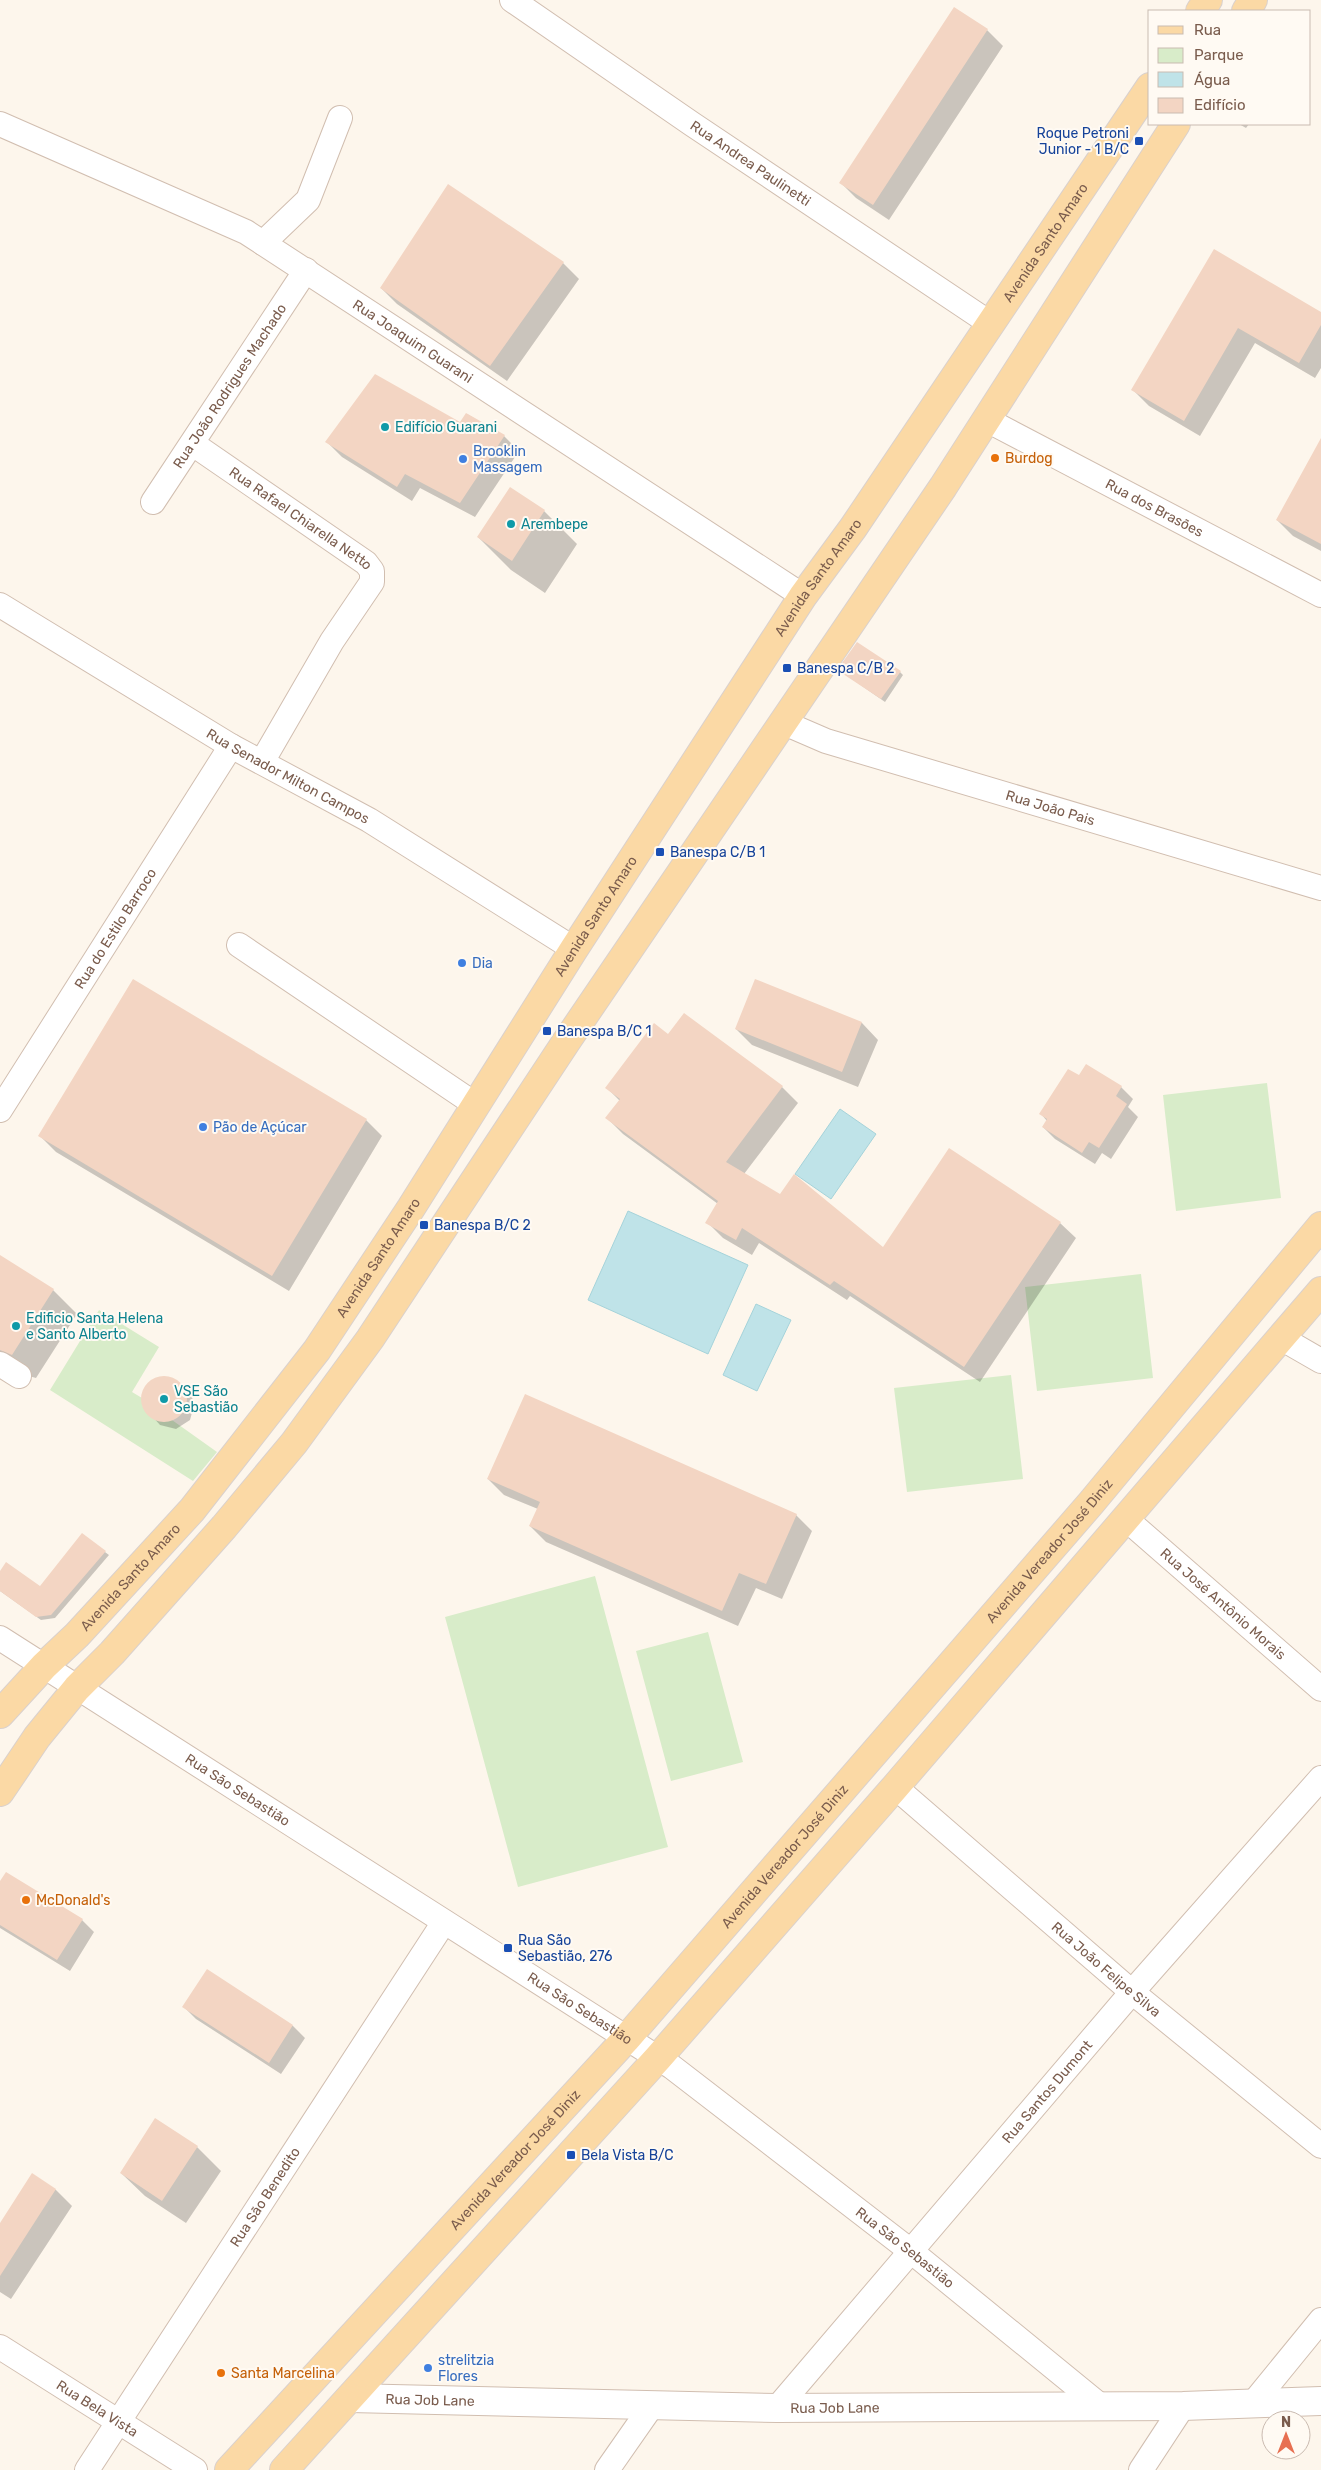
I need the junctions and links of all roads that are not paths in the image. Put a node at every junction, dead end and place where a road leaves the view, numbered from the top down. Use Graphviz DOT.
graph roads {
  1 [pos="513,0"];
  2 [pos="1148,90"];
  3 [pos="340,118"];
  4 [pos="0,124"];
  5 [pos="1175,125"];
  6 [pos="263,243"];
  7 [pos="306,270"];
  8 [pos="991,324"];
  9 [pos="987,420"];
  10 [pos="193,444"];
  11 [pos="154,502"];
  12 [pos="1321,595"];
  13 [pos="803,596"];
  14 [pos="0,605"];
  15 [pos="782,722"];
  16 [pos="231,746"];
  17 [pos="262,762"];
  18 [pos="1321,888"];
  19 [pos="240,945"];
  20 [pos="574,949"];
  21 [pos="476,1106"];
  22 [pos="0,1110"];
  23 [pos="1321,1226"];
  24 [pos="1321,1291"];
  25 [pos="1281,1338"];
  26 [pos="1321,1361"];
  27 [pos="1126,1519"];
  28 [pos="0,1638"];
  29 [pos="44,1666"];
  30 [pos="77,1688"];
  31 [pos="1321,1689"];
  32 [pos="0,1714"];
  33 [pos="1321,1778"];
  34 [pos="895,1787"];
  35 [pos="0,1792"];
  36 [pos="444,1922"];
  37 [pos="1132,1992"];
  38 [pos="626,2039"];
  39 [pos="658,2058"];
  40 [pos="1321,2146"];
  41 [pos="912,2252"];
  42 [pos="1321,2320"];
  43 [pos="0,2347"];
  44 [pos="350,2398"];
  45 [pos="1321,2401"];
  46 [pos="1254,2402"];
  47 [pos="1183,2406"];
  48 [pos="650,2407"];
  49 [pos="1102,2407"];
  50 [pos="777,2408"];
  51 [pos="117,2421"];
  52 [pos="87,2470"];
  53 [pos="195,2470"];
  54 [pos="229,2470"];
  55 [pos="284,2470"];
  56 [pos="607,2470"];
  57 [pos="1141,2470"];
  1 -- 8 [label="street, Rua Andrea Paulinetti"];
  2 -- 8 [label="main road, Avenida Santo Amaro"];
  3 -- 6 [label="street"];
  4 -- 6 [label="street, Rua Joaquim Guarani"];
  5 -- 9 [label="main road"];
  6 -- 7 [label="street, Rua Joaquim Guarani"];
  7 -- 10 [label="street, Rua João Rodrigues Machado"];
  7 -- 13 [label="street, Rua Joaquim Guarani"];
  8 -- 13 [label="main road, Avenida Santo Amaro"];
  9 -- 12 [label="street, Rua dos Brasões"];
  9 -- 15 [label="main road"];
  10 -- 11 [label="street, Rua João Rodrigues Machado"];
  10 -- 17 [label="street, Rua Rafael Chiarella Netto"];
  13 -- 20 [label="main road, Avenida Santo Amaro"];
  14 -- 16 [label="street, Rua Senador Milton Campos"];
  15 -- 18 [label="street, Rua João Pais"];
  15 -- 30 [label="main road"];
  16 -- 17 [label="street, Rua Senador Milton Campos"];
  16 -- 22 [label="street, Rua do Estilo Barroco"];
  17 -- 20 [label="street, Rua Senador Milton Campos"];
  19 -- 21 [label="street"];
  20 -- 21 [label="main road, Avenida Santo Amaro"];
  21 -- 29 [label="main road, Avenida Santo Amaro"];
  23 -- 38 [label="main road, Avenida Vereador José Diniz"];
  24 -- 25 [label="main road"];
  25 -- 26 [label="street"];
  25 -- 27 [label="main road"];
  27 -- 31 [label="street, Rua José Antônio Morais"];
  27 -- 34 [label="main road"];
  28 -- 29 [label="street, Rua São Sebastião"];
  29 -- 30 [label="street, Rua São Sebastião"];
  29 -- 32 [label="main road, Avenida Santo Amaro"];
  30 -- 35 [label="main road"];
  30 -- 36 [label="street, Rua São Sebastião"];
  33 -- 37 [label="street, Rua Santos Dumont"];
  34 -- 37 [label="street, Rua João Felipe Silva"];
  34 -- 39 [label="main road"];
  36 -- 38 [label="street, Rua São Sebastião"];
  36 -- 51 [label="street, Rua São Benedito"];
  37 -- 40 [label="street, Rua João Felipe Silva"];
  37 -- 41 [label="street, Rua Santos Dumont"];
  38 -- 39 [label="street, Rua São Sebastião"];
  38 -- 54 [label="main road, Avenida Vereador José Diniz"];
  39 -- 41 [label="street, Rua São Sebastião"];
  39 -- 44 [label="main road"];
  41 -- 49 [label="street, Rua São Sebastião"];
  41 -- 50 [label="street, Rua Santos Dumont"];
  42 -- 46 [label="street"];
  43 -- 51 [label="street, Rua Bela Vista"];
  44 -- 48 [label="street, Rua Job Lane"];
  44 -- 55 [label="main road"];
  45 -- 46 [label="street, Rua Job Lane"];
  46 -- 47 [label="street, Rua Job Lane"];
  47 -- 49 [label="street, Rua Job Lane"];
  47 -- 57 [label="street"];
  48 -- 50 [label="street, Rua Job Lane"];
  48 -- 56 [label="street"];
  49 -- 50 [label="street, Rua Job Lane"];
  51 -- 52 [label="street, Rua São Benedito"];
  51 -- 53 [label="street, Rua Bela Vista"];
}
